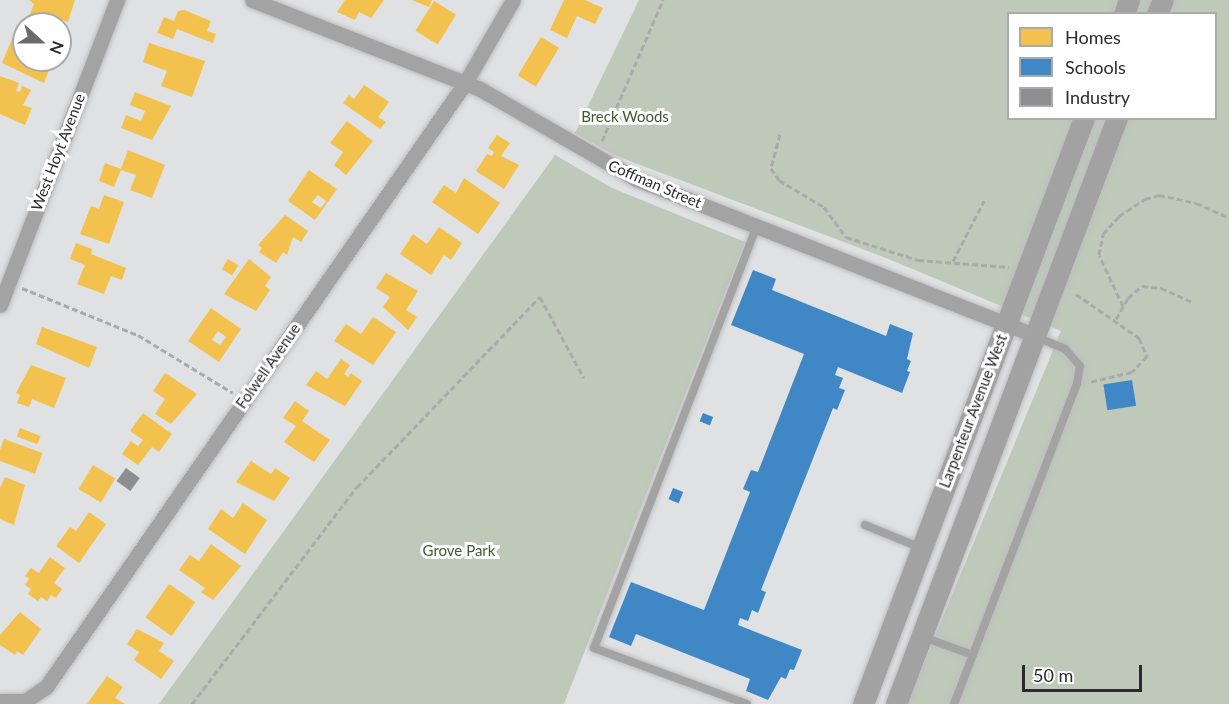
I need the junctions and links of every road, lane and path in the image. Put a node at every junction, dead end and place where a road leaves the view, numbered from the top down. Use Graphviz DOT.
graph roads {
  1 [pos="117,0"];
  2 [pos="252,0"];
  3 [pos="513,0"];
  4 [pos="663,0"];
  5 [pos="465,83"];
  6 [pos="1083,120"];
  7 [pos="1116,120"];
  8 [pos="780,134"];
  9 [pos="594,157"];
  10 [pos="984,201"];
  11 [pos="1229,218"];
  12 [pos="757,225"];
  13 [pos="953,261"];
  14 [pos="1011,267"];
  15 [pos="9,282"];
  16 [pos="1076,294"];
  17 [pos="1193,302"];
  18 [pos="0,305"];
  19 [pos="1123,306"];
  20 [pos="1116,319"];
  21 [pos="1005,325"];
  22 [pos="1034,335"];
  23 [pos="584,378"];
  24 [pos="1077,384"];
  25 [pos="245,400"];
  26 [pos="865,525"];
  27 [pos="922,548"];
  28 [pos="921,636"];
  29 [pos="973,655"];
  30 [pos="0,701"];
  31 [pos="192,704"];
  32 [pos="747,704"];
  33 [pos="863,704"];
  34 [pos="896,704"];
  35 [pos="954,704"];
  1 -- 15 [label="street, West Hoyt Avenue"];
  2 -- 5 [label="street, Coffman Street"];
  3 -- 5 [label="street, Folwell Avenue"];
  4 -- 9 [label="path"];
  5 -- 9 [label="street, Coffman Street"];
  5 -- 25 [label="street, Folwell Avenue"];
  6 -- 21 [label="main road, Larpenteur Avenue West"];
  7 -- 22 [label="main road, Larpenteur Avenue West"];
  8 -- 13 [label="path"];
  9 -- 12 [label="street, Coffman Street"];
  10 -- 13 [label="path"];
  11 -- 19 [label="path"];
  12 -- 21 [label="street, Coffman Street"];
  12 -- 32 [label="lane"];
  13 -- 14 [label="path"];
  15 -- 18 [label="street, West Hoyt Avenue"];
  15 -- 25 [label="path"];
  16 -- 20 [label="path"];
  17 -- 19 [label="path"];
  19 -- 20 [label="path"];
  20 -- 24 [label="path"];
  21 -- 22 [label="street, Coffman Street"];
  21 -- 27 [label="main road, Larpenteur Avenue West"];
  22 -- 24 [label="lane"];
  22 -- 28 [label="main road, Larpenteur Avenue West"];
  23 -- 31 [label="path"];
  24 -- 29 [label="lane"];
  25 -- 30 [label="street, Folwell Avenue"];
  26 -- 27 [label="lane"];
  27 -- 33 [label="main road, Larpenteur Avenue West"];
  28 -- 29 [label="lane"];
  28 -- 34 [label="main road, Larpenteur Avenue West"];
  29 -- 35 [label="lane"];
}
